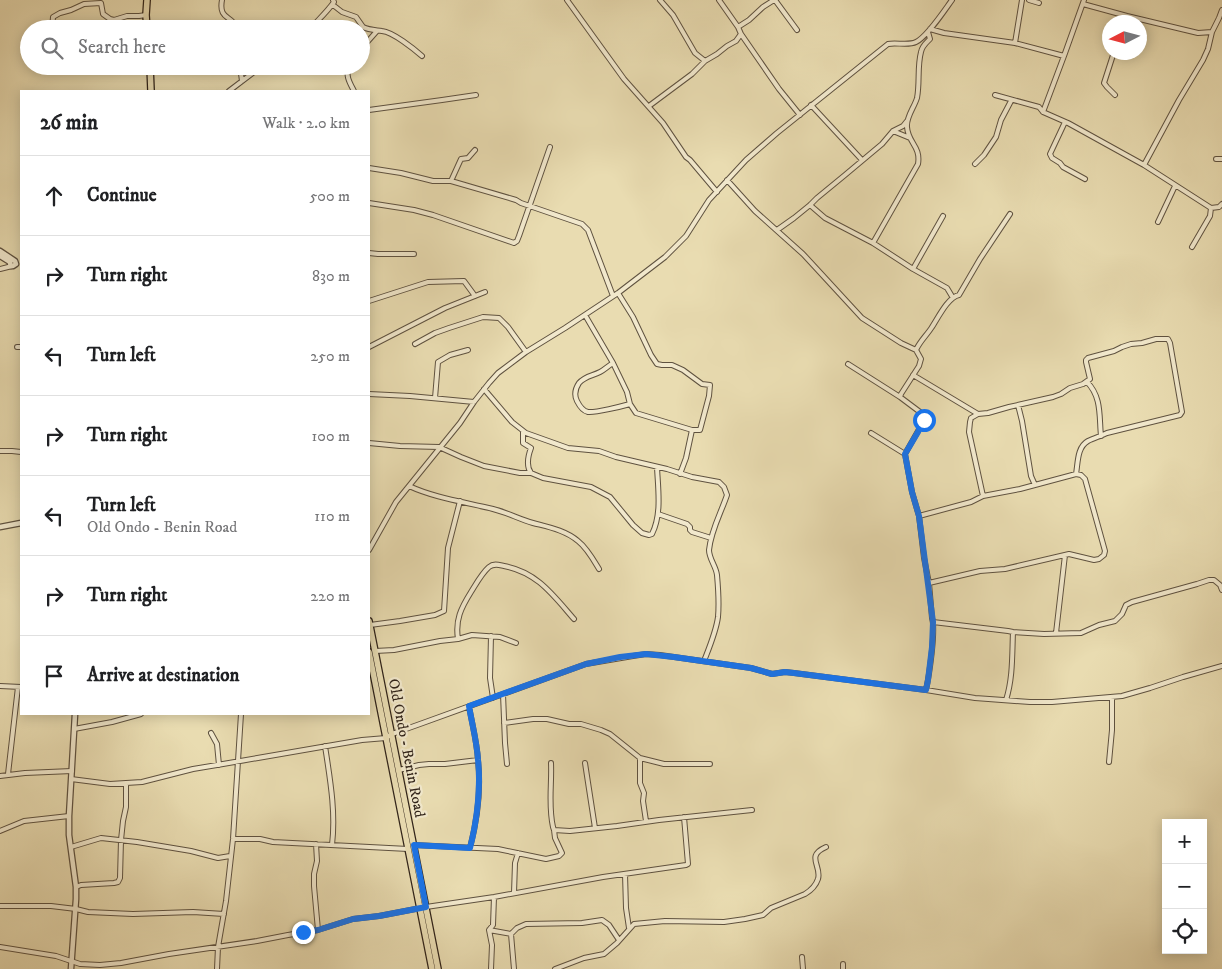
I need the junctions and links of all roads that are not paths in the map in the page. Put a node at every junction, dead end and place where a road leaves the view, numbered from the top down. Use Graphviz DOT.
graph roads {
  1 [pos="147,0"];
  2 [pos="222,0"];
  3 [pos="567,0"];
  4 [pos="660,0"];
  5 [pos="719,0"];
  6 [pos="775,0"];
  7 [pos="952,0"];
  8 [pos="1022,0"];
  9 [pos="1029,0"];
  10 [pos="333,2"];
  11 [pos="1084,2"];
  12 [pos="1039,3"];
  13 [pos="1222,10"];
  14 [pos="146,15"];
  15 [pos="1124,15"];
  16 [pos="53,20"];
  17 [pos="114,20"];
  18 [pos="114,20"];
  19 [pos="146,20"];
  20 [pos="231,20"];
  21 [pos="318,20"];
  22 [pos="358,20"];
  23 [pos="1147,21"];
  24 [pos="738,27"];
  25 [pos="370,29"];
  26 [pos="797,30"];
  27 [pos="929,30"];
  28 [pos="377,31"];
  29 [pos="1212,32"];
  30 [pos="741,34"];
  31 [pos="370,39"];
  32 [pos="1015,43"];
  33 [pos="422,56"];
  34 [pos="1064,56"];
  35 [pos="1111,60"];
  36 [pos="705,61"];
  37 [pos="150,75"];
  38 [pos="241,75"];
  39 [pos="251,75"];
  40 [pos="348,75"];
  41 [pos="242,81"];
  42 [pos="151,90"];
  43 [pos="230,90"];
  44 [pos="354,90"];
  45 [pos="476,95"];
  46 [pos="995,95"];
  47 [pos="1115,95"];
  48 [pos="1012,101"];
  49 [pos="811,105"];
  50 [pos="649,106"];
  51 [pos="370,110"];
  52 [pos="1044,112"];
  53 [pos="800,115"];
  54 [pos="908,119"];
  55 [pos="1065,122"];
  56 [pos="893,131"];
  57 [pos="910,138"];
  58 [pos="550,147"];
  59 [pos="475,150"];
  60 [pos="1216,159"];
  61 [pos="1222,159"];
  62 [pos="862,160"];
  63 [pos="975,164"];
  64 [pos="1144,165"];
  65 [pos="370,168"];
  66 [pos="1085,179"];
  67 [pos="727,180"];
  68 [pos="452,181"];
  69 [pos="1176,186"];
  70 [pos="717,192"];
  71 [pos="370,203"];
  72 [pos="1222,204"];
  73 [pos="810,205"];
  74 [pos="530,206"];
  75 [pos="1211,208"];
  76 [pos="1010,214"];
  77 [pos="943,216"];
  78 [pos="1158,222"];
  79 [pos="777,230"];
  80 [pos="873,242"];
  81 [pos="1192,247"];
  82 [pos="0,251"];
  83 [pos="370,253"];
  84 [pos="414,254"];
  85 [pos="0,256"];
  86 [pos="20,261"];
  87 [pos="13,263"];
  88 [pos="20,266"];
  89 [pos="0,269"];
  90 [pos="913,269"];
  91 [pos="485,292"];
  92 [pos="618,293"];
  93 [pos="475,296"];
  94 [pos="613,296"];
  95 [pos="953,298"];
  96 [pos="370,302"];
  97 [pos="585,315"];
  98 [pos="415,344"];
  99 [pos="370,346"];
  100 [pos="468,350"];
  101 [pos="916,350"];
  102 [pos="526,352"];
  103 [pos="613,363"];
  104 [pos="848,364"];
  105 [pos="913,375"];
  106 [pos="1087,382"];
  107 [pos="484,389"];
  108 [pos="370,394"];
  109 [pos="900,397"];
  110 [pos="434,398"];
  111 [pos="474,402"];
  112 [pos="630,404"];
  113 [pos="1018,405"];
  114 [pos="978,414"];
  115 [pos="692,430"];
  116 [pos="523,431"];
  117 [pos="871,433"];
  118 [pos="1101,436"];
  119 [pos="370,443"];
  120 [pos="439,447"];
  121 [pos="0,451"];
  122 [pos="20,452"];
  123 [pos="905,454"];
  124 [pos="657,467"];
  125 [pos="531,473"];
  126 [pos="680,474"];
  127 [pos="1076,474"];
  128 [pos="1035,485"];
  129 [pos="408,486"];
  130 [pos="983,496"];
  131 [pos="460,501"];
  132 [pos="658,514"];
  133 [pos="919,516"];
  134 [pos="20,523"];
  135 [pos="0,527"];
  136 [pos="711,538"];
  137 [pos="370,548"];
  138 [pos="1065,555"];
  139 [pos="598,568"];
  140 [pos="929,584"];
  141 [pos="1222,590"];
  142 [pos="574,619"];
  143 [pos="933,622"];
  144 [pos="370,623"];
  145 [pos="1013,632"];
  146 [pos="370,633"];
  147 [pos="1056,633"];
  148 [pos="490,636"];
  149 [pos="458,639"];
  150 [pos="516,643"];
  151 [pos="372,652"];
  152 [pos="704,662"];
  153 [pos="1222,666"];
  154 [pos="0,686"];
  155 [pos="19,687"];
  156 [pos="926,690"];
  157 [pos="503,694"];
  158 [pos="1112,697"];
  159 [pos="492,698"];
  160 [pos="1006,700"];
  161 [pos="469,706"];
  162 [pos="75,715"];
  163 [pos="138,715"];
  164 [pos="241,715"];
  165 [pos="504,723"];
  166 [pos="74,729"];
  167 [pos="211,734"];
  168 [pos="389,736"];
  169 [pos="326,746"];
  170 [pos="640,758"];
  171 [pos="478,760"];
  172 [pos="238,761"];
  173 [pos="1109,762"];
  174 [pos="552,763"];
  175 [pos="585,763"];
  176 [pos="219,764"];
  177 [pos="507,764"];
  178 [pos="710,764"];
  179 [pos="398,770"];
  180 [pos="72,771"];
  181 [pos="8,774"];
  182 [pos="0,776"];
  183 [pos="72,779"];
  184 [pos="126,784"];
  185 [pos="752,810"];
  186 [pos="69,816"];
  187 [pos="684,818"];
  188 [pos="646,821"];
  189 [pos="595,828"];
  190 [pos="554,830"];
  191 [pos="0,831"];
  192 [pos="233,839"];
  193 [pos="121,840"];
  194 [pos="316,844"];
  195 [pos="332,845"];
  196 [pos="414,845"];
  197 [pos="71,847"];
  198 [pos="826,847"];
  199 [pos="470,848"];
  200 [pos="408,849"];
  201 [pos="518,853"];
  202 [pos="230,856"];
  203 [pos="625,874"];
  204 [pos="76,887"];
  205 [pos="514,893"];
  206 [pos="494,897"];
  207 [pos="0,906"];
  208 [pos="426,907"];
  209 [pos="76,909"];
  210 [pos="420,909"];
  211 [pos="224,914"];
  212 [pos="629,928"];
  213 [pos="318,930"];
  214 [pos="489,930"];
  215 [pos="511,934"];
  216 [pos="619,940"];
  217 [pos="0,947"];
  218 [pos="218,947"];
  219 [pos="802,957"];
  220 [pos="71,960"];
  221 [pos="70,969"];
  222 [pos="217,969"];
  223 [pos="432,969"];
  224 [pos="438,969"];
  225 [pos="491,969"];
  226 [pos="514,969"];
  227 [pos="555,969"];
  228 [pos="803,969"];
  1 -- 14 [label="main road"];
  2 -- 20 [label="street"];
  3 -- 50 [label="street"];
  4 -- 36 [label="street"];
  5 -- 24 [label="street"];
  6 -- 24 [label="street"];
  6 -- 26 [label="street"];
  7 -- 27 [label="street"];
  8 -- 32 [label="street"];
  9 -- 12 [label="street"];
  10 -- 21 [label="street"];
  10 -- 22 [label="street"];
  11 -- 15 [label="street"];
  11 -- 34 [label="street"];
  13 -- 29 [label="street"];
  14 -- 18 [label="street"];
  14 -- 19 [label="main road"];
  16 -- 17 [label="street"];
  23 -- 29 [label="street"];
  24 -- 30 [label="street"];
  25 -- 28 [label="street"];
  27 -- 32 [label="street"];
  27 -- 49 [label="street"];
  27 -- 54 [label="street"];
  28 -- 31 [label="street"];
  28 -- 33 [label="street"];
  29 -- 64 [label="street"];
  30 -- 36 [label="street"];
  30 -- 53 [label="street"];
  32 -- 34 [label="street"];
  34 -- 52 [label="street"];
  35 -- 47 [label="street"];
  36 -- 50 [label="street"];
  37 -- 42 [label="main road"];
  38 -- 41 [label="street"];
  39 -- 41 [label="street"];
  40 -- 44 [label="street"];
  41 -- 43 [label="street"];
  45 -- 51 [label="street"];
  46 -- 48 [label="street"];
  48 -- 52 [label="street"];
  48 -- 63 [label="street"];
  49 -- 53 [label="street"];
  49 -- 62 [label="street"];
  50 -- 70 [label="street"];
  52 -- 55 [label="street"];
  53 -- 67 [label="street"];
  54 -- 56 [label="street"];
  54 -- 57 [label="street"];
  55 -- 64 [label="street"];
  55 -- 66 [label="street"];
  56 -- 57 [label="street"];
  56 -- 62 [label="street"];
  57 -- 80 [label="street"];
  58 -- 74 [label="street"];
  59 -- 68 [label="street"];
  60 -- 61 [label="street"];
  62 -- 73 [label="street"];
  64 -- 69 [label="street"];
  65 -- 68 [label="street"];
  67 -- 70 [label="street"];
  67 -- 79 [label="street"];
  68 -- 74 [label="street"];
  69 -- 75 [label="street"];
  69 -- 78 [label="street"];
  70 -- 92 [label="street"];
  71 -- 74 [label="street"];
  72 -- 75 [label="street"];
  73 -- 79 [label="street"];
  73 -- 80 [label="street"];
  74 -- 94 [label="street"];
  75 -- 81 [label="street"];
  76 -- 95 [label="street"];
  77 -- 90 [label="street"];
  79 -- 101 [label="street"];
  80 -- 90 [label="street"];
  82 -- 87 [label="street"];
  83 -- 84 [label="street"];
  85 -- 87 [label="street"];
  86 -- 87 [label="street"];
  87 -- 88 [label="street"];
  87 -- 89 [label="street"];
  90 -- 95 [label="street"];
  91 -- 93 [label="street"];
  92 -- 94 [label="street"];
  92 -- 115 [label="street"];
  93 -- 96 [label="street"];
  93 -- 99 [label="street"];
  94 -- 97 [label="street"];
  95 -- 101 [label="street"];
  97 -- 102 [label="street"];
  97 -- 103 [label="street"];
  98 -- 102 [label="street"];
  100 -- 110 [label="street"];
  101 -- 105 [label="street"];
  102 -- 107 [label="street"];
  103 -- 112 [label="street"];
  103 -- 112 [label="street"];
  104 -- 109 [label="street"];
  105 -- 109 [label="street"];
  105 -- 114 [label="street"];
  106 -- 113 [label="street"];
  106 -- 118 [label="street"];
  106 -- 118 [label="street"];
  107 -- 111 [label="street"];
  107 -- 116 [label="street"];
  108 -- 110 [label="street"];
  109 -- 123 [label="street"];
  110 -- 111 [label="street"];
  111 -- 120 [label="street"];
  112 -- 115 [label="street"];
  113 -- 114 [label="street"];
  113 -- 128 [label="street"];
  114 -- 130 [label="street"];
  115 -- 126 [label="street"];
  116 -- 124 [label="street"];
  116 -- 125 [label="street"];
  117 -- 123 [label="street"];
  118 -- 127 [label="street"];
  119 -- 120 [label="street"];
  120 -- 125 [label="street"];
  120 -- 129 [label="street"];
  121 -- 122 [label="street"];
  123 -- 133 [label="street"];
  124 -- 126 [label="street"];
  124 -- 132 [label="street"];
  125 -- 132 [label="street"];
  126 -- 136 [label="street"];
  127 -- 128 [label="street"];
  127 -- 138 [label="street"];
  128 -- 130 [label="street"];
  129 -- 131 [label="street"];
  129 -- 137 [label="street"];
  130 -- 133 [label="street"];
  131 -- 139 [label="street"];
  131 -- 144 [label="street"];
  132 -- 136 [label="street"];
  133 -- 140 [label="street"];
  134 -- 135 [label="street"];
  136 -- 152 [label="street"];
  138 -- 140 [label="street"];
  138 -- 147 [label="street"];
  140 -- 143 [label="street"];
  141 -- 147 [label="street"];
  142 -- 149 [label="street"];
  143 -- 145 [label="street"];
  143 -- 156 [label="street"];
  145 -- 147 [label="street"];
  145 -- 160 [label="street"];
  146 -- 151 [label="main road, Old Ondo - Benin Road"];
  148 -- 149 [label="street"];
  148 -- 150 [label="street"];
  148 -- 159 [label="street"];
  149 -- 151 [label="street"];
  151 -- 168 [label="main road, Old Ondo - Benin Road"];
  152 -- 156 [label="street"];
  152 -- 157 [label="street"];
  153 -- 158 [label="street"];
  154 -- 155 [label="street"];
  155 -- 181 [label="street"];
  156 -- 160 [label="street"];
  157 -- 159 [label="street"];
  157 -- 165 [label="street"];
  158 -- 160 [label="street"];
  158 -- 173 [label="street"];
  159 -- 161 [label="street"];
  161 -- 168 [label="street"];
  161 -- 171 [label="street"];
  162 -- 166 [label="street"];
  163 -- 166 [label="street"];
  164 -- 172 [label="street"];
  165 -- 170 [label="street"];
  165 -- 177 [label="street"];
  166 -- 180 [label="street"];
  167 -- 176 [label="street"];
  168 -- 169 [label="street"];
  168 -- 179 [label="main road, Old Ondo - Benin Road"];
  168 -- 200 [label="main road, Old Ondo - Benin Road"];
  169 -- 172 [label="street"];
  169 -- 195 [label="street"];
  170 -- 178 [label="street"];
  170 -- 188 [label="street"];
  171 -- 179 [label="street"];
  171 -- 199 [label="street"];
  172 -- 176 [label="street"];
  172 -- 192 [label="street"];
  174 -- 190 [label="street"];
  175 -- 189 [label="street"];
  176 -- 184 [label="street"];
  179 -- 196 [label="main road, Old Ondo - Benin Road"];
  180 -- 181 [label="street"];
  180 -- 183 [label="street"];
  181 -- 182 [label="street"];
  183 -- 184 [label="street"];
  183 -- 186 [label="street"];
  184 -- 193 [label="street"];
  185 -- 187 [label="street"];
  186 -- 191 [label="street"];
  186 -- 197 [label="street"];
  187 -- 188 [label="street"];
  187 -- 203 [label="street"];
  188 -- 189 [label="street"];
  189 -- 190 [label="street"];
  190 -- 201 [label="street"];
  192 -- 194 [label="street"];
  192 -- 202 [label="street"];
  193 -- 197 [label="street"];
  193 -- 202 [label="street"];
  193 -- 204 [label="street"];
  194 -- 195 [label="street"];
  194 -- 213 [label="street"];
  195 -- 200 [label="street"];
  196 -- 199 [label="street"];
  196 -- 208 [label="main road, Old Ondo - Benin Road"];
  197 -- 204 [label="street"];
  198 -- 212 [label="street"];
  199 -- 201 [label="street"];
  200 -- 210 [label="main road, Old Ondo - Benin Road"];
  201 -- 205 [label="street"];
  202 -- 211 [label="street"];
  203 -- 205 [label="street"];
  203 -- 212 [label="street"];
  204 -- 209 [label="street"];
  205 -- 206 [label="street"];
  206 -- 208 [label="street"];
  206 -- 214 [label="street"];
  207 -- 209 [label="street"];
  208 -- 210 [label="street"];
  208 -- 224 [label="main road, Old Ondo - Benin Road"];
  209 -- 211 [label="street"];
  209 -- 220 [label="street"];
  210 -- 213 [label="street"];
  210 -- 223 [label="main road, Old Ondo - Benin Road"];
  211 -- 218 [label="street"];
  212 -- 216 [label="street"];
  213 -- 218 [label="street"];
  214 -- 215 [label="street"];
  214 -- 225 [label="street"];
  215 -- 216 [label="street"];
  215 -- 226 [label="street"];
  216 -- 227 [label="street"];
  217 -- 220 [label="street"];
  218 -- 220 [label="street"];
  218 -- 222 [label="street"];
  219 -- 228 [label="street"];
  220 -- 221 [label="street"];
}
